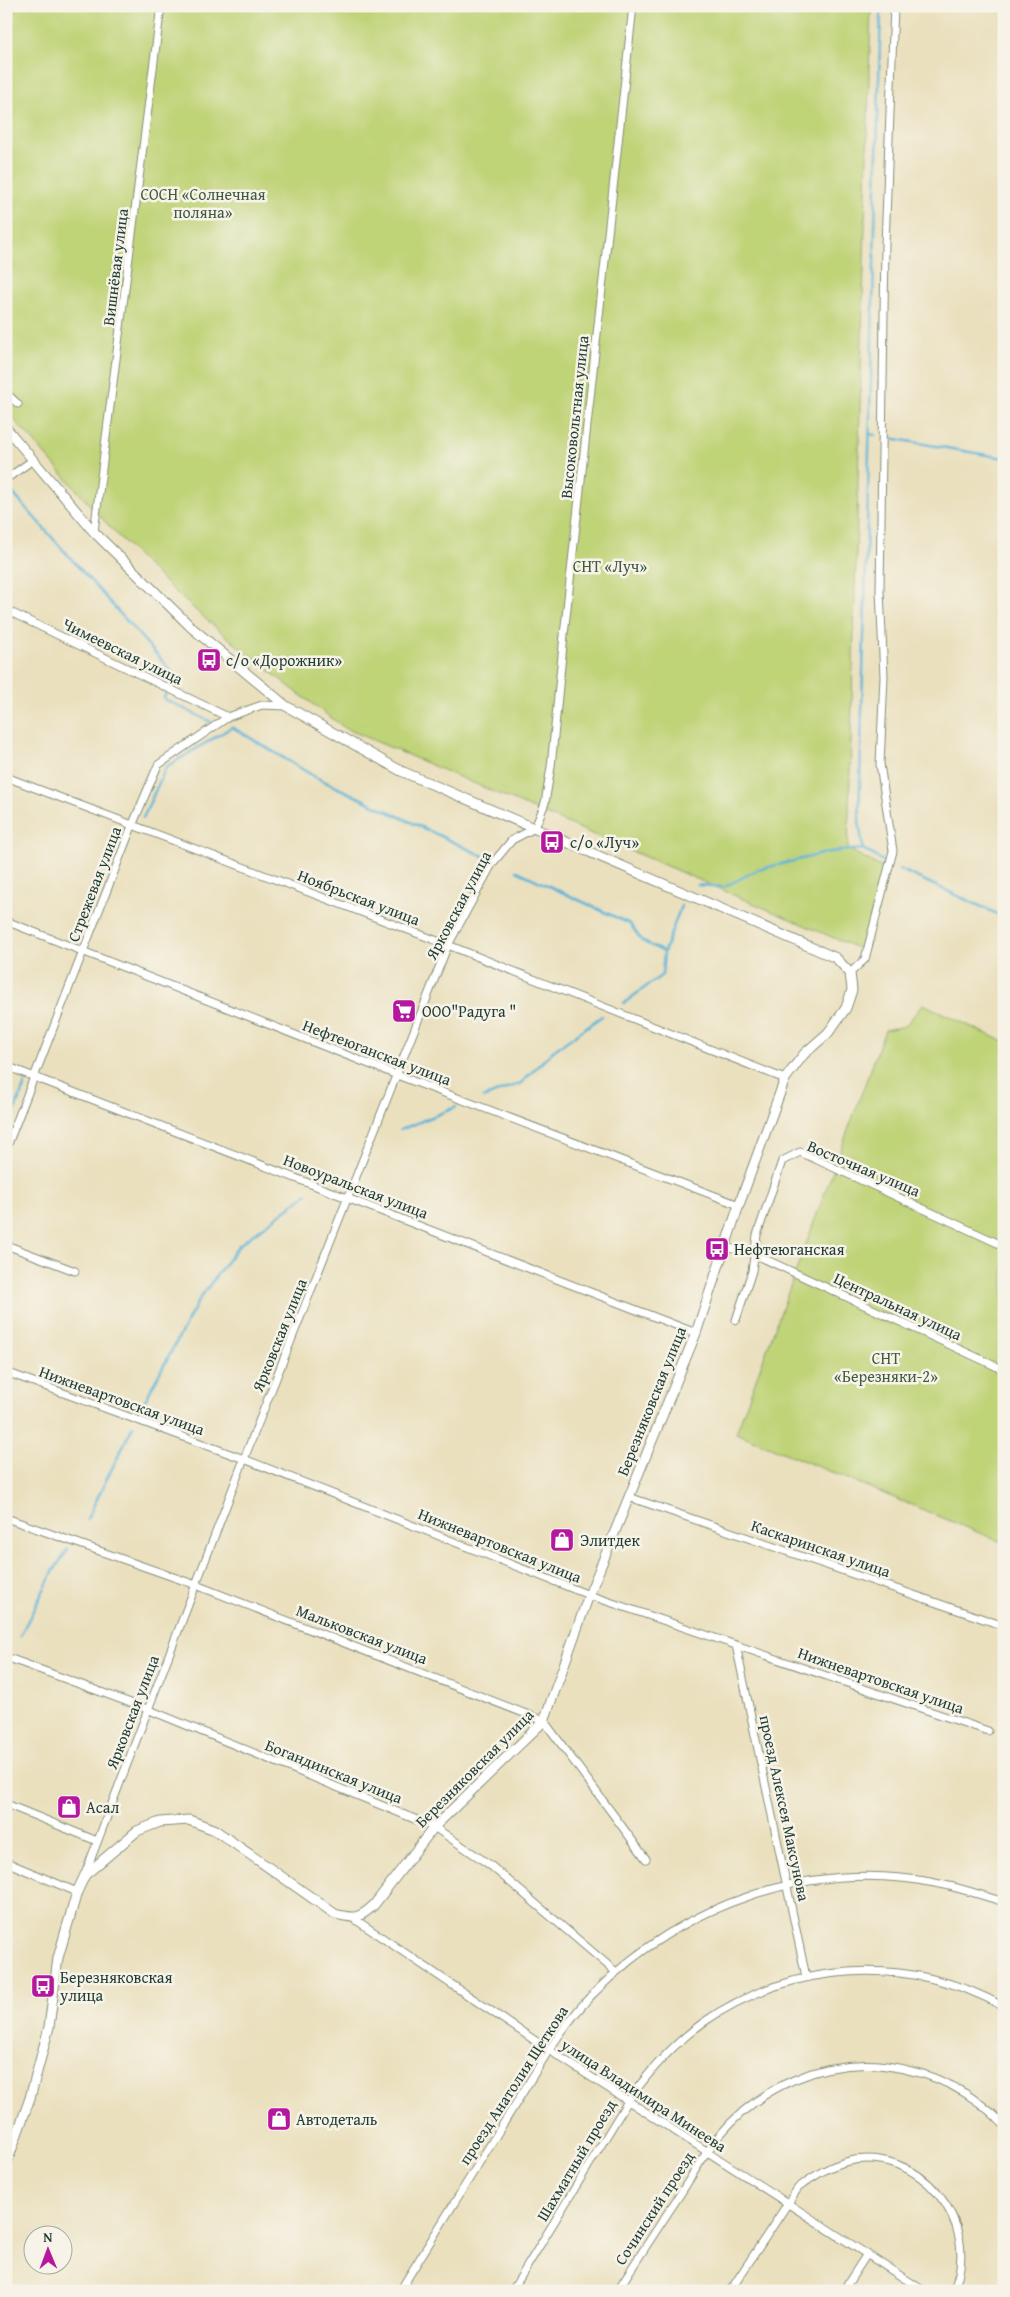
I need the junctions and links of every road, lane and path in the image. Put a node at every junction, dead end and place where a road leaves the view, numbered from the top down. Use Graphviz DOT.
graph roads {
  1 [pos="161,6"];
  2 [pos="633,6"];
  3 [pos="894,6"];
  4 [pos="6,394"];
  5 [pos="18,404"];
  6 [pos="6,428"];
  7 [pos="32,460"];
  8 [pos="6,479"];
  9 [pos="94,532"];
  10 [pos="6,610"];
  11 [pos="286,706"];
  12 [pos="228,717"];
  13 [pos="6,777"];
  14 [pos="132,826"];
  15 [pos="535,828"];
  16 [pos="6,921"];
  17 [pos="448,945"];
  18 [pos="83,950"];
  19 [pos="850,973"];
  20 [pos="6,1066"];
  21 [pos="397,1075"];
  22 [pos="34,1077"];
  23 [pos="785,1080"];
  24 [pos="6,1149"];
  25 [pos="348,1198"];
  26 [pos="739,1205"];
  27 [pos="6,1244"];
  28 [pos="1004,1246"];
  29 [pos="725,1247"];
  30 [pos="754,1254"];
  31 [pos="75,1271"];
  32 [pos="736,1320"];
  33 [pos="696,1333"];
  34 [pos="1004,1370"];
  35 [pos="6,1372"];
  36 [pos="244,1459"];
  37 [pos="629,1497"];
  38 [pos="6,1518"];
  39 [pos="196,1584"];
  40 [pos="589,1595"];
  41 [pos="1004,1626"];
  42 [pos="736,1645"];
  43 [pos="6,1657"];
  44 [pos="147,1709"];
  45 [pos="544,1721"];
  46 [pos="988,1731"];
  47 [pos="6,1804"];
  48 [pos="434,1826"];
  49 [pos="98,1841"];
  50 [pos="646,1859"];
  51 [pos="6,1862"];
  52 [pos="85,1875"];
  53 [pos="786,1885"];
  54 [pos="77,1892"];
  55 [pos="1004,1902"];
  56 [pos="353,1918"];
  57 [pos="616,1972"];
  58 [pos="806,1977"];
  59 [pos="1004,2007"];
  60 [pos="549,2050"];
  61 [pos="628,2101"];
  62 [pos="1004,2125"];
  63 [pos="708,2152"];
  64 [pos="6,2165"];
  65 [pos="787,2203"];
  66 [pos="867,2254"];
  67 [pos="414,2291"];
  68 [pos="512,2291"];
  69 [pos="617,2291"];
  70 [pos="730,2291"];
  71 [pos="844,2291"];
  72 [pos="924,2291"];
  73 [pos="953,2291"];
  1 -- 9 [label="street, Вишнёвая улица"];
  2 -- 15 [label="street, Высоковольтная улица"];
  3 -- 19 [label="street"];
  4 -- 5 [label="street"];
  6 -- 7 [label="street"];
  7 -- 8 [label="street"];
  7 -- 9 [label="street"];
  9 -- 11 [label="street"];
  10 -- 12 [label="street, Чимеевская улица"];
  11 -- 12 [label="street, Стрежевая улица"];
  11 -- 15 [label="street"];
  12 -- 14 [label="street, Стрежевая улица"];
  13 -- 14 [label="street, Ноябрьская улица"];
  14 -- 17 [label="street, Ноябрьская улица"];
  14 -- 18 [label="street, Стрежевая улица"];
  15 -- 17 [label="street, Ярковская улица"];
  15 -- 19 [label="street"];
  16 -- 18 [label="street, Нефтеюганская улица"];
  17 -- 21 [label="street, Ярковская улица"];
  17 -- 23 [label="street, Ноябрьская улица"];
  18 -- 21 [label="street, Нефтеюганская улица"];
  18 -- 22 [label="street, Стрежевая улица"];
  19 -- 23 [label="street, Березняковская улица"];
  20 -- 22 [label="street, Новоуральская улица"];
  21 -- 25 [label="street, Ярковская улица"];
  21 -- 26 [label="street, Нефтеюганская улица"];
  22 -- 24 [label="street, Стрежевая улица"];
  22 -- 25 [label="street, Новоуральская улица"];
  23 -- 26 [label="street, Березняковская улица"];
  25 -- 33 [label="street, Новоуральская улица"];
  25 -- 36 [label="street, Ярковская улица"];
  26 -- 29 [label="street, Березняковская улица"];
  27 -- 31 [label="street"];
  28 -- 30 [label="street, Восточная улица"];
  29 -- 30 [label="street, Центральная улица"];
  29 -- 33 [label="street, Березняковская улица"];
  30 -- 32 [label="street, Восточная улица"];
  30 -- 34 [label="street, Центральная улица"];
  33 -- 37 [label="street, Березняковская улица"];
  35 -- 36 [label="street, Нижневартовская улица"];
  36 -- 39 [label="street, Ярковская улица"];
  36 -- 40 [label="street, Нижневартовская улица"];
  37 -- 40 [label="street, Березняковская улица"];
  37 -- 41 [label="street, Каскаринская улица"];
  38 -- 39 [label="street, Мальковская улица"];
  39 -- 44 [label="street, Ярковская улица"];
  39 -- 45 [label="street, Мальковская улица"];
  40 -- 42 [label="street, Нижневартовская улица"];
  40 -- 45 [label="street, Березняковская улица"];
  42 -- 46 [label="street, Нижневартовская улица"];
  42 -- 53 [label="street, проезд Алексея Максунова"];
  43 -- 44 [label="street, Богандинская улица"];
  44 -- 48 [label="street, Богандинская улица"];
  44 -- 49 [label="street, Ярковская улица"];
  45 -- 48 [label="street, Березняковская улица"];
  45 -- 50 [label="street"];
  47 -- 49 [label="street"];
  48 -- 56 [label="street, Березняковская улица"];
  48 -- 57 [label="street, Богандинская улица"];
  49 -- 52 [label="street, Ярковская улица"];
  51 -- 54 [label="street"];
  52 -- 54 [label="street"];
  52 -- 56 [label="street"];
  53 -- 55 [label="street, проезд Анатолия Щеткова"];
  53 -- 57 [label="street, проезд Анатолия Щеткова"];
  53 -- 58 [label="street, проезд Алексея Максунова"];
  54 -- 64 [label="street"];
  56 -- 60 [label="street, улица Владимира Минеева"];
  57 -- 60 [label="street, проезд Анатолия Щеткова"];
  58 -- 59 [label="street, Шахматный проезд"];
  58 -- 61 [label="street, Шахматный проезд"];
  60 -- 61 [label="street, улица Владимира Минеева"];
  60 -- 67 [label="street, проезд Анатолия Щеткова"];
  61 -- 63 [label="street, улица Владимира Минеева"];
  61 -- 68 [label="street, Шахматный проезд"];
  62 -- 63 [label="street, Сочинский проезд"];
  63 -- 65 [label="street, улица Владимира Минеева"];
  63 -- 69 [label="street, Сочинский проезд"];
  65 -- 66 [label="street, улица Владимира Минеева"];
  65 -- 70 [label="street"];
  65 -- 73 [label="street"];
  66 -- 71 [label="street"];
  66 -- 72 [label="street, улица Владимира Минеева"];
}
